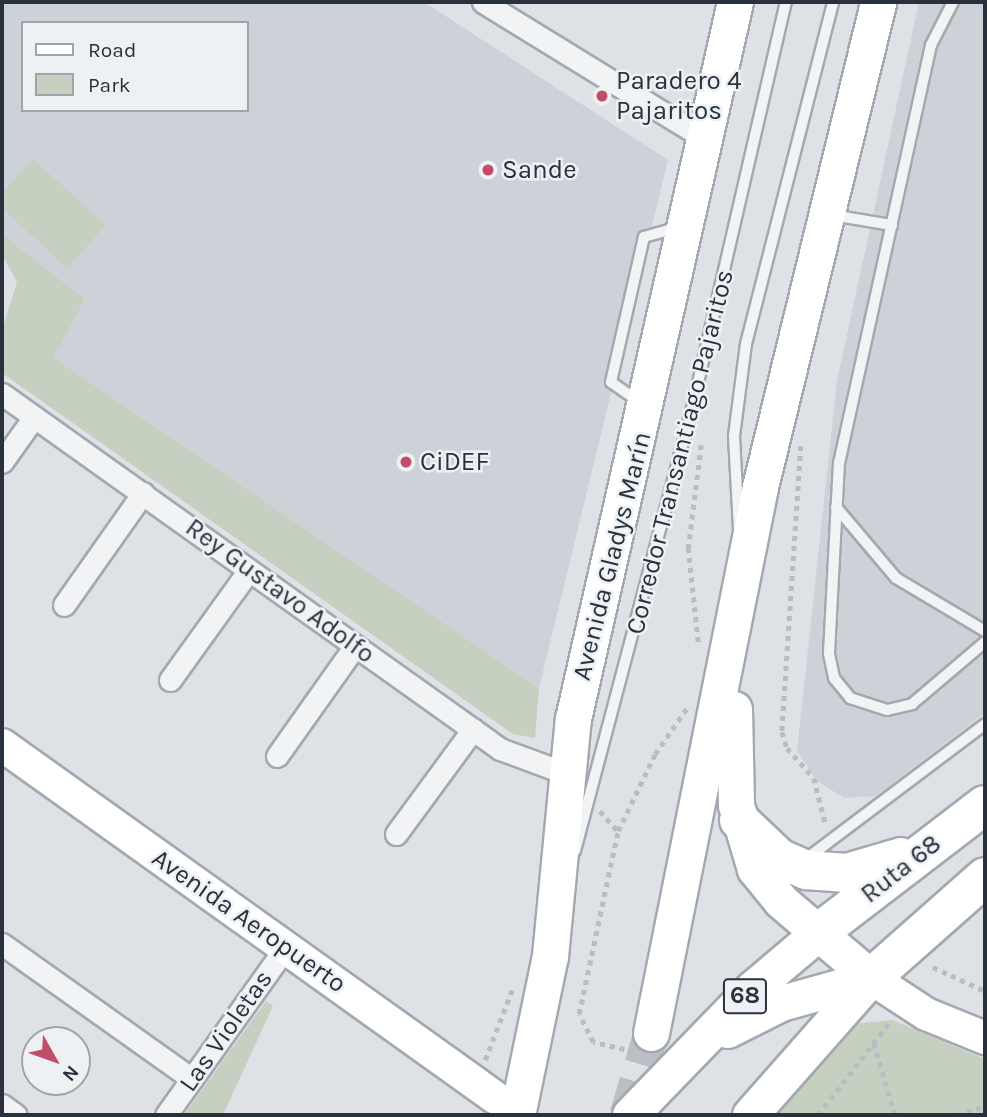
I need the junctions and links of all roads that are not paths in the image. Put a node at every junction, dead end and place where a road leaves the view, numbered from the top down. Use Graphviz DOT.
graph roads {
  1 [pos="483,2"];
  2 [pos="735,2"];
  3 [pos="786,2"];
  4 [pos="833,2"];
  5 [pos="878,2"];
  6 [pos="953,2"];
  7 [pos="706,139"];
  8 [pos="831,215"];
  9 [pos="892,225"];
  10 [pos="2,394"];
  11 [pos="34,417"];
  12 [pos="2,462"];
  13 [pos="143,493"];
  14 [pos="836,507"];
  15 [pos="745,560"];
  16 [pos="249,570"];
  17 [pos="64,605"];
  18 [pos="734,615"];
  19 [pos="985,631"];
  20 [pos="985,642"];
  21 [pos="355,646"];
  22 [pos="170,680"];
  23 [pos="985,724"];
  24 [pos="473,729"];
  25 [pos="2,745"];
  26 [pos="277,756"];
  27 [pos="565,773"];
  28 [pos="985,805"];
  29 [pos="739,820"];
  30 [pos="396,834"];
  31 [pos="926,848"];
  32 [pos="795,867"];
  33 [pos="985,877"];
  34 [pos="558,899"];
  35 [pos="818,933"];
  36 [pos="2,944"];
  37 [pos="286,947"];
  38 [pos="871,978"];
  39 [pos="652,1034"];
  40 [pos="985,1038"];
  41 [pos="677,1065"];
  42 [pos="192,1079"];
  43 [pos="494,1103"];
  44 [pos="2,1105"];
  45 [pos="16,1115"];
  46 [pos="166,1115"];
  47 [pos="630,1115"];
  48 [pos="750,1115"];
  1 -- 7 [label="street"];
  2 -- 7 [label="main road, Avenida Gladys Marín"];
  3 -- 34 [label="lane, Corredor Transantiago Pajaritos"];
  4 -- 15 [label="lane, Corredor Transantiago Pajaritos"];
  5 -- 8 [label="main road"];
  6 -- 9 [label="lane"];
  7 -- 27 [label="main road, Avenida Gladys Marín"];
  8 -- 9 [label="lane"];
  8 -- 15 [label="main road"];
  9 -- 14 [label="lane"];
  10 -- 11 [label="street, Rey Gustavo Adolfo"];
  11 -- 12 [label="street"];
  11 -- 13 [label="street, Rey Gustavo Adolfo"];
  13 -- 16 [label="street, Rey Gustavo Adolfo"];
  13 -- 17 [label="street"];
  14 -- 19 [label="lane"];
  14 -- 20 [label="lane"];
  15 -- 18 [label="main road"];
  16 -- 21 [label="street, Rey Gustavo Adolfo"];
  16 -- 22 [label="street"];
  18 -- 29 [label="main road"];
  18 -- 39 [label="main road"];
  21 -- 24 [label="street, Rey Gustavo Adolfo"];
  21 -- 26 [label="street"];
  23 -- 32 [label="lane"];
  24 -- 27 [label="street, Rey Gustavo Adolfo"];
  24 -- 30 [label="street"];
  25 -- 37 [label="street, Avenida Aeropuerto"];
  27 -- 34 [label="main road, Avenida Gladys Marín"];
  28 -- 31 [label="highway, Ruta 68 / 68"];
  29 -- 32 [label="highway"];
  29 -- 35 [label="main road"];
  31 -- 32 [label="highway"];
  31 -- 35 [label="highway, Ruta 68 / 68"];
  33 -- 38 [label="highway"];
  34 -- 43 [label="main road, Avenida Gladys Marín"];
  35 -- 38 [label="main road"];
  35 -- 41 [label="main road, 68"];
  36 -- 42 [label="street"];
  37 -- 42 [label="street, Las Violetas"];
  37 -- 43 [label="street, Avenida Aeropuerto"];
  38 -- 40 [label="street"];
  38 -- 41 [label="main road"];
  38 -- 48 [label="main road"];
  41 -- 47 [label="main road, 68"];
  42 -- 46 [label="street, Las Violetas"];
  44 -- 45 [label="street"];
}
